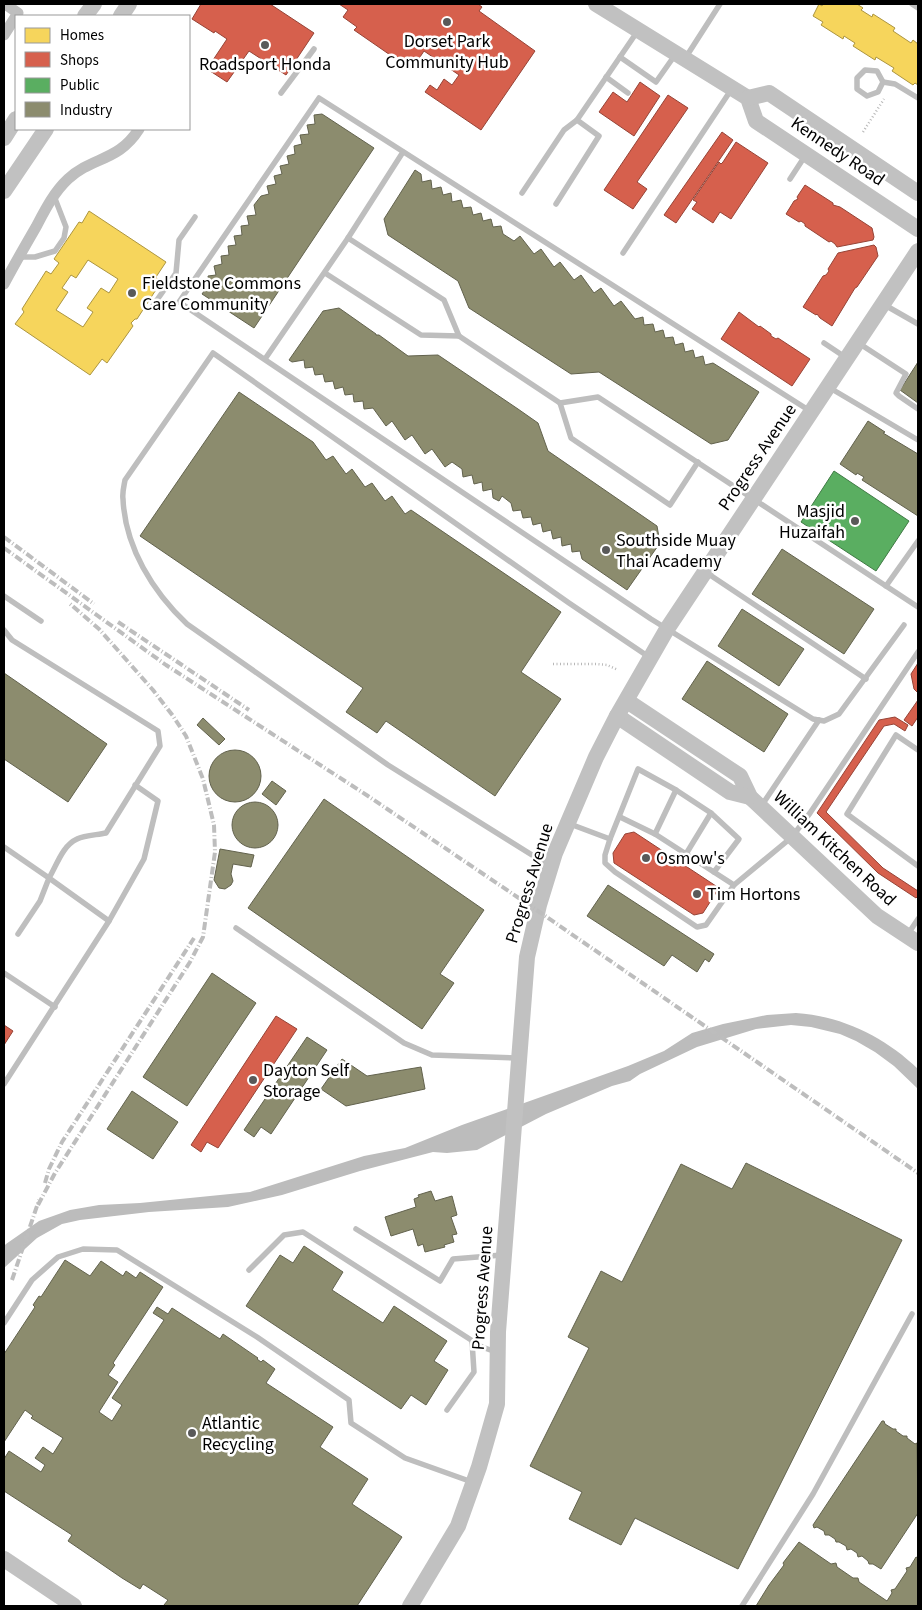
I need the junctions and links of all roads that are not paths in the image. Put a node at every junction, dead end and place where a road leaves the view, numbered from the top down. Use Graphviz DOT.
graph roads {
  1 [pos="5,4"];
  2 [pos="94,4"];
  3 [pos="129,4"];
  4 [pos="596,4"];
  5 [pos="720,4"];
  6 [pos="912,4"];
  7 [pos="918,8"];
  8 [pos="19,12"];
  9 [pos="86,15"];
  10 [pos="122,15"];
  11 [pos="15,18"];
  12 [pos="638,31"];
  13 [pos="4,35"];
  14 [pos="314,49"];
  15 [pos="680,56"];
  16 [pos="620,57"];
  17 [pos="606,77"];
  18 [pos="883,82"];
  19 [pos="732,88"];
  20 [pos="280,93"];
  21 [pos="628,93"];
  22 [pos="748,98"];
  23 [pos="918,98"];
  24 [pos="576,120"];
  25 [pos="15,121"];
  26 [pos="45,130"];
  27 [pos="138,130"];
  28 [pos="4,138"];
  29 [pos="403,152"];
  30 [pos="806,154"];
  31 [pos="790,179"];
  32 [pos="4,191"];
  33 [pos="522,193"];
  34 [pos="918,193"];
  35 [pos="54,196"];
  36 [pos="556,204"];
  37 [pos="196,217"];
  38 [pos="918,229"];
  39 [pos="348,238"];
  40 [pos="918,251"];
  41 [pos="623,254"];
  42 [pos="19,257"];
  43 [pos="325,273"];
  44 [pos="4,284"];
  45 [pos="883,304"];
  46 [pos="152,307"];
  47 [pos="918,324"];
  48 [pos="460,336"];
  49 [pos="858,342"];
  50 [pos="824,343"];
  51 [pos="848,358"];
  52 [pos="266,360"];
  53 [pos="828,387"];
  54 [pos="560,403"];
  55 [pos="918,409"];
  56 [pos="812,412"];
  57 [pos="918,440"];
  58 [pos="698,462"];
  59 [pos="754,498"];
  60 [pos="918,541"];
  61 [pos="705,572"];
  62 [pos="886,586"];
  63 [pos="4,596"];
  64 [pos="918,607"];
  65 [pos="41,621"];
  66 [pos="904,625"];
  67 [pos="667,629"];
  68 [pos="4,630"];
  69 [pos="918,652"];
  70 [pos="651,658"];
  71 [pos="866,678"];
  72 [pos="627,701"];
  73 [pos="617,716"];
  74 [pos="819,720"];
  75 [pos="918,750"];
  76 [pos="135,785"];
  77 [pos="676,790"];
  78 [pos="756,802"];
  79 [pos="711,813"];
  80 [pos="620,817"];
  81 [pos="568,823"];
  82 [pos="654,834"];
  83 [pos="792,836"];
  84 [pos="610,839"];
  85 [pos="4,847"];
  86 [pos="686,854"];
  87 [pos="918,866"];
  88 [pos="551,867"];
  89 [pos="714,872"];
  90 [pos="50,878"];
  91 [pos="734,885"];
  92 [pos="918,919"];
  93 [pos="109,921"];
  94 [pos="236,928"];
  95 [pos="18,934"];
  96 [pos="913,940"];
  97 [pos="4,973"];
  98 [pos="55,1007"];
  99 [pos="518,1058"];
  100 [pos="4,1084"];
  101 [pos="356,1229"];
  102 [pos="504,1255"];
  103 [pos="249,1270"];
  104 [pos="912,1314"];
  105 [pos="4,1323"];
  106 [pos="472,1341"];
  107 [pos="498,1352"];
  108 [pos="447,1410"];
  109 [pos="474,1482"];
  110 [pos="4,1559"];
  111 [pos="74,1606"];
  112 [pos="410,1606"];
  113 [pos="742,1606"];
  1 -- 8 [label="street"];
  2 -- 9 [label="main road"];
  3 -- 10 [label="main road"];
  4 -- 12 [label="main road"];
  5 -- 15 [label="lane"];
  6 -- 7 [label="lane"];
  11 -- 13 [label="street"];
  12 -- 15 [label="main road"];
  12 -- 16 [label="lane"];
  14 -- 20 [label="lane"];
  15 -- 16 [label="lane"];
  15 -- 19 [label="main road"];
  16 -- 17 [label="lane"];
  17 -- 21 [label="lane"];
  17 -- 24 [label="lane"];
  18 -- 18 [label="lane"];
  18 -- 23 [label="lane"];
  19 -- 22 [label="main road"];
  19 -- 41 [label="lane"];
  22 -- 30 [label="main road, Kennedy Road"];
  22 -- 34 [label="main road, Kennedy Road"];
  24 -- 33 [label="lane"];
  24 -- 36 [label="lane"];
  25 -- 28 [label="main road"];
  26 -- 32 [label="main road"];
  27 -- 35 [label="street"];
  29 -- 39 [label="lane"];
  29 -- 52 [label="lane"];
  29 -- 56 [label="lane"];
  30 -- 31 [label="lane"];
  30 -- 38 [label="main road, Kennedy Road"];
  35 -- 42 [label="street"];
  35 -- 42 [label="lane"];
  37 -- 46 [label="lane"];
  39 -- 43 [label="lane"];
  39 -- 48 [label="lane"];
  40 -- 45 [label="main road, Progress Avenue"];
  42 -- 44 [label="street"];
  43 -- 48 [label="lane"];
  43 -- 52 [label="lane"];
  45 -- 47 [label="lane"];
  45 -- 49 [label="main road, Progress Avenue"];
  48 -- 54 [label="lane"];
  49 -- 51 [label="main road, Progress Avenue"];
  49 -- 55 [label="lane"];
  50 -- 51 [label="lane"];
  51 -- 53 [label="main road, Progress Avenue"];
  52 -- 67 [label="lane"];
  53 -- 56 [label="main road, Progress Avenue"];
  53 -- 57 [label="lane"];
  54 -- 58 [label="lane"];
  54 -- 58 [label="lane"];
  56 -- 59 [label="main road, Progress Avenue"];
  58 -- 59 [label="lane"];
  59 -- 61 [label="main road, Progress Avenue"];
  59 -- 62 [label="lane"];
  60 -- 62 [label="lane"];
  61 -- 67 [label="main road, Progress Avenue"];
  61 -- 71 [label="lane"];
  62 -- 64 [label="lane"];
  63 -- 65 [label="lane"];
  66 -- 71 [label="lane"];
  67 -- 70 [label="main road, Progress Avenue"];
  67 -- 74 [label="lane"];
  68 -- 76 [label="lane"];
  69 -- 83 [label="lane"];
  70 -- 72 [label="main road, Progress Avenue"];
  70 -- 88 [label="lane"];
  71 -- 74 [label="lane"];
  72 -- 73 [label="main road, Progress Avenue"];
  72 -- 78 [label="main road, William Kitchen Road"];
  73 -- 78 [label="main road, William Kitchen Road"];
  73 -- 81 [label="main road, Progress Avenue"];
  74 -- 78 [label="lane"];
  75 -- 87 [label="lane"];
  76 -- 90 [label="lane"];
  76 -- 93 [label="lane"];
  77 -- 79 [label="lane"];
  77 -- 80 [label="lane"];
  77 -- 82 [label="lane"];
  78 -- 83 [label="main road, William Kitchen Road"];
  79 -- 86 [label="lane"];
  79 -- 89 [label="lane"];
  80 -- 82 [label="lane"];
  80 -- 84 [label="lane"];
  81 -- 84 [label="lane"];
  81 -- 88 [label="main road, Progress Avenue"];
  82 -- 86 [label="lane"];
  83 -- 91 [label="lane"];
  83 -- 96 [label="main road, William Kitchen Road"];
  84 -- 91 [label="lane"];
  85 -- 90 [label="lane"];
  86 -- 89 [label="lane"];
  88 -- 99 [label="main road, Progress Avenue"];
  89 -- 91 [label="lane"];
  90 -- 93 [label="lane"];
  90 -- 95 [label="lane"];
  92 -- 96 [label="lane"];
  93 -- 98 [label="lane"];
  94 -- 99 [label="lane"];
  97 -- 98 [label="lane"];
  98 -- 100 [label="lane"];
  99 -- 102 [label="main road, Progress Avenue"];
  101 -- 102 [label="lane"];
  102 -- 107 [label="main road, Progress Avenue"];
  103 -- 106 [label="lane"];
  104 -- 113 [label="lane"];
  105 -- 109 [label="lane"];
  106 -- 107 [label="lane"];
  106 -- 108 [label="lane"];
  107 -- 109 [label="main road, Progress Avenue"];
  109 -- 112 [label="main road, Progress Avenue"];
  110 -- 111 [label="main road"];
}
